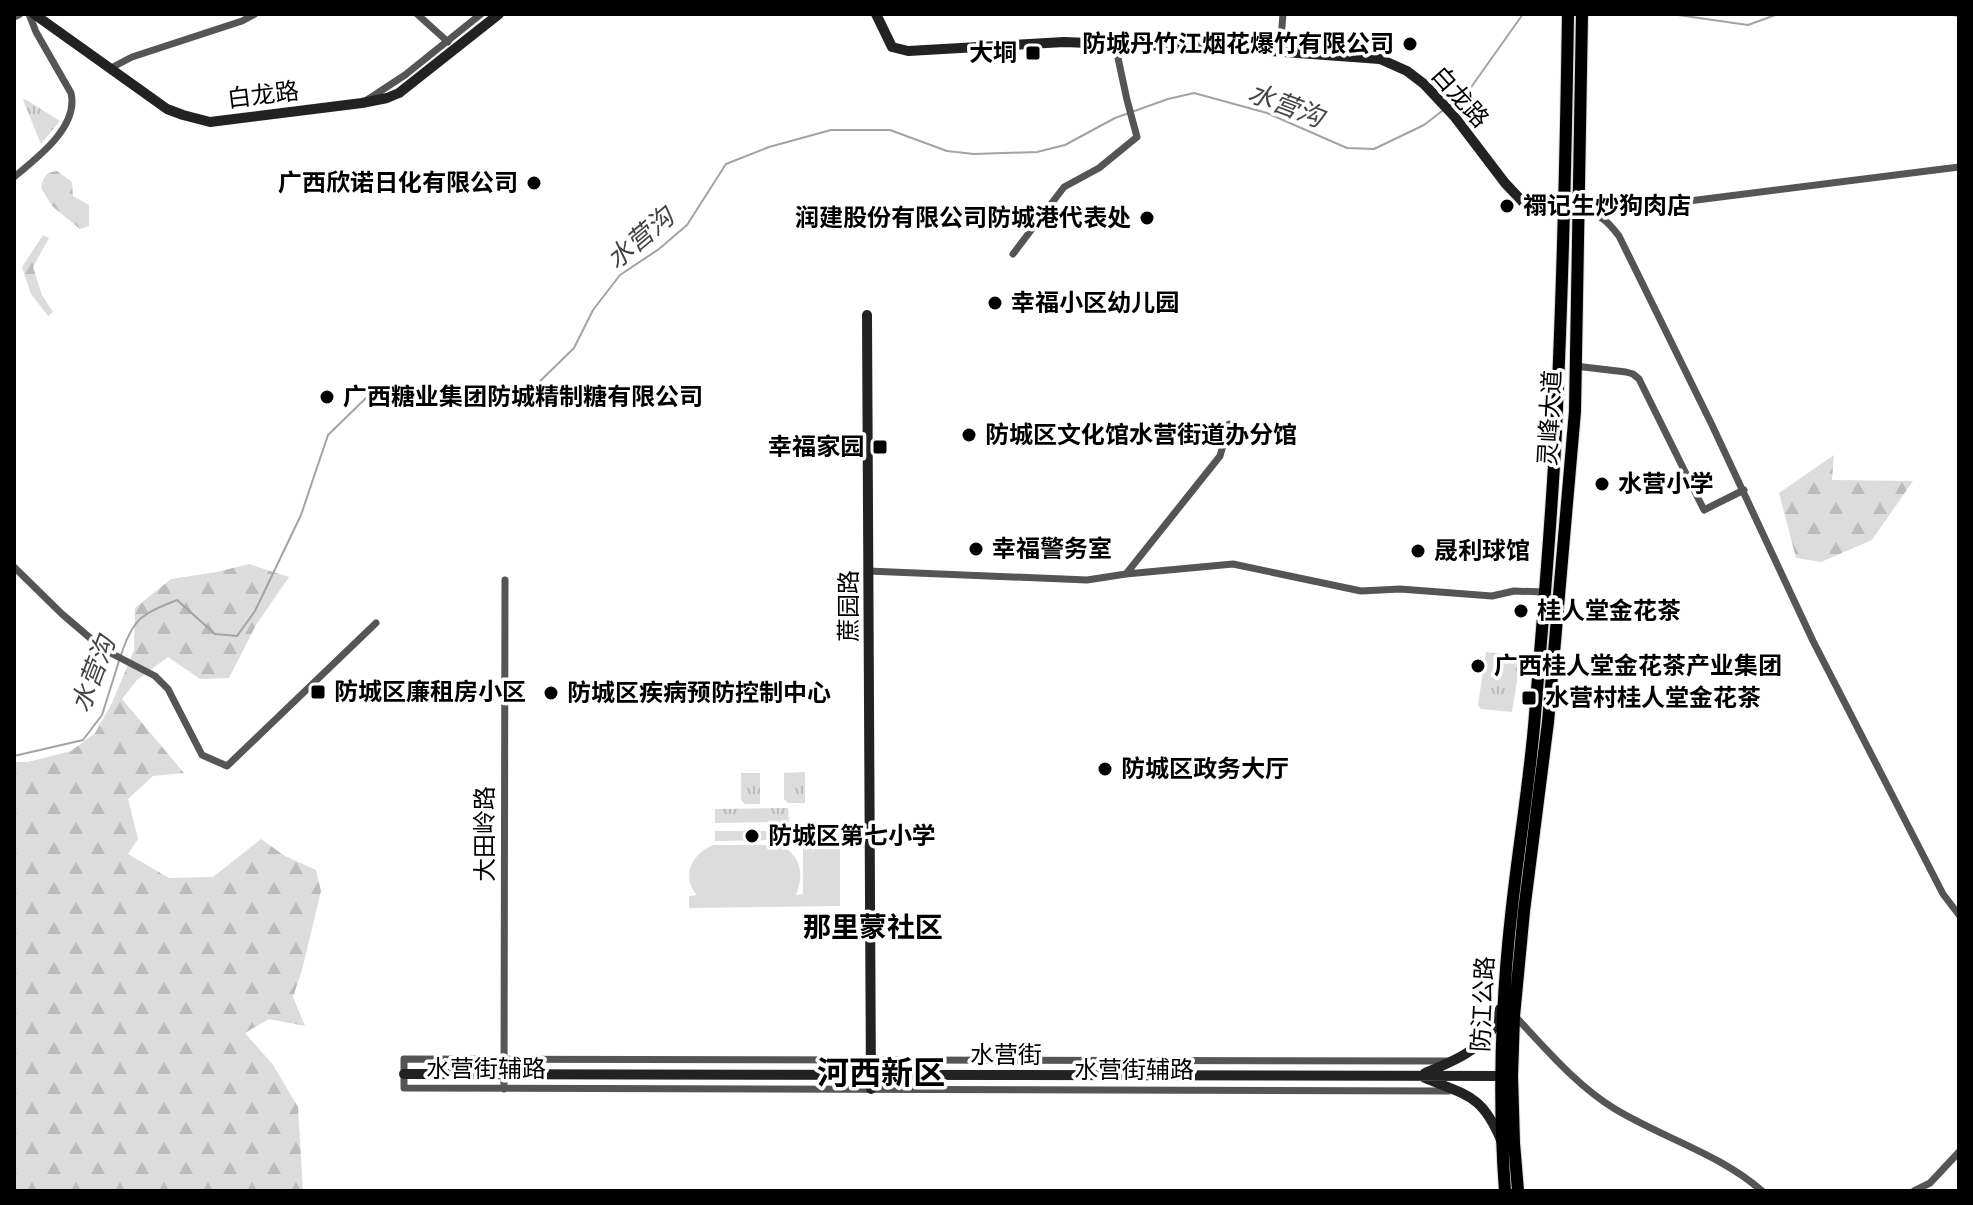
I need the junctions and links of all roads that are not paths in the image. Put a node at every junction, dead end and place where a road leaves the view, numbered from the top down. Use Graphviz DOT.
graph roads {
  1 [pos="20,14"];
  2 [pos="32,14"];
  3 [pos="255,14"];
  4 [pos="417,14"];
  5 [pos="481,14"];
  6 [pos="499,14"];
  7 [pos="876,14"];
  8 [pos="1283,14"];
  9 [pos="1568,14"];
  10 [pos="1582,14"];
  11 [pos="14,17"];
  12 [pos="1115,44"];
  13 [pos="452,45"];
  14 [pos="1280,51"];
  15 [pos="111,68"];
  16 [pos="1959,167"];
  17 [pos="14,177"];
  18 [pos="1564,210"];
  19 [pos="1579,211"];
  20 [pos="1594,213"];
  21 [pos="1013,254"];
  22 [pos="867,315"];
  23 [pos="1575,366"];
  24 [pos="1229,424"];
  25 [pos="1744,490"];
  26 [pos="14,567"];
  27 [pos="868,571"];
  28 [pos="1126,574"];
  29 [pos="505,580"];
  30 [pos="1545,592"];
  31 [pos="376,623"];
  32 [pos="1529,822"];
  33 [pos="1959,915"];
  34 [pos="1504,997"];
  35 [pos="1514,1016"];
  36 [pos="504,1059"];
  37 [pos="871,1060"];
  38 [pos="1454,1061"];
  39 [pos="404,1074"];
  40 [pos="504,1074"];
  41 [pos="871,1074"];
  42 [pos="1419,1076"];
  43 [pos="1506,1076"];
  44 [pos="504,1089"];
  45 [pos="871,1089"];
  46 [pos="1455,1091"];
  47 [pos="1502,1142"];
  48 [pos="1959,1152"];
  49 [pos="1505,1191"];
  50 [pos="1518,1191"];
  51 [pos="1762,1191"];
  52 [pos="1914,1191"];
  1 -- 11 [label="street"];
  2 -- 15 [label="street, 白龙路"];
  2 -- 17 [label="street"];
  3 -- 15 [label="street"];
  4 -- 13 [label="street"];
  5 -- 13 [label="street"];
  6 -- 13 [label="street, 白龙路"];
  7 -- 12 [label="street, 白龙路"];
  8 -- 14 [label="street"];
  9 -- 18 [label="main road, 灵峰大道"];
  10 -- 19 [label="main road, 灵峰大道"];
  12 -- 14 [label="street, 白龙路"];
  12 -- 21 [label="street"];
  13 -- 15 [label="street, 白龙路"];
  14 -- 18 [label="street, 白龙路"];
  16 -- 20 [label="street"];
  18 -- 19 [label="street, 白龙路"];
  18 -- 30 [label="main road, 灵峰大道"];
  19 -- 20 [label="street"];
  19 -- 23 [label="main road, 灵峰大道"];
  20 -- 25 [label="street"];
  22 -- 27 [label="street, 蔗园路"];
  23 -- 25 [label="street"];
  23 -- 32 [label="main road, 灵峰大道"];
  24 -- 28 [label="street"];
  25 -- 33 [label="street"];
  26 -- 31 [label="street"];
  27 -- 28 [label="street"];
  27 -- 37 [label="street, 蔗园路"];
  28 -- 30 [label="street"];
  29 -- 36 [label="street, 大田岭路"];
  30 -- 32 [label="main road, 灵峰大道"];
  32 -- 34 [label="main road, 防江公路"];
  32 -- 35 [label="main road, 防江公路"];
  34 -- 38 [label="street"];
  34 -- 43 [label="main road, 防江公路"];
  35 -- 43 [label="main road, 防江公路"];
  35 -- 51 [label="street"];
  36 -- 37 [label="street, 水营街辅路"];
  36 -- 39 [label="street, 水营街辅路"];
  36 -- 40 [label="street, 大田岭路"];
  37 -- 38 [label="street, 水营街辅路"];
  37 -- 41 [label="street, 蔗园路"];
  38 -- 42 [label="street"];
  39 -- 40 [label="street, 水营街"];
  39 -- 44 [label="street, 水营街辅路"];
  40 -- 41 [label="street, 水营街"];
  40 -- 44 [label="street, 大田岭路"];
  41 -- 42 [label="street, 水营街"];
  41 -- 45 [label="street, 蔗园路"];
  42 -- 43 [label="street, 水营街"];
  42 -- 46 [label="street"];
  43 -- 47 [label="main road, 防江公路"];
  43 -- 50 [label="main road, 防江公路"];
  44 -- 45 [label="street, 水营街辅路"];
  45 -- 46 [label="street, 水营街辅路"];
  46 -- 47 [label="street"];
  47 -- 49 [label="main road, 防江公路"];
  48 -- 52 [label="street"];
}
